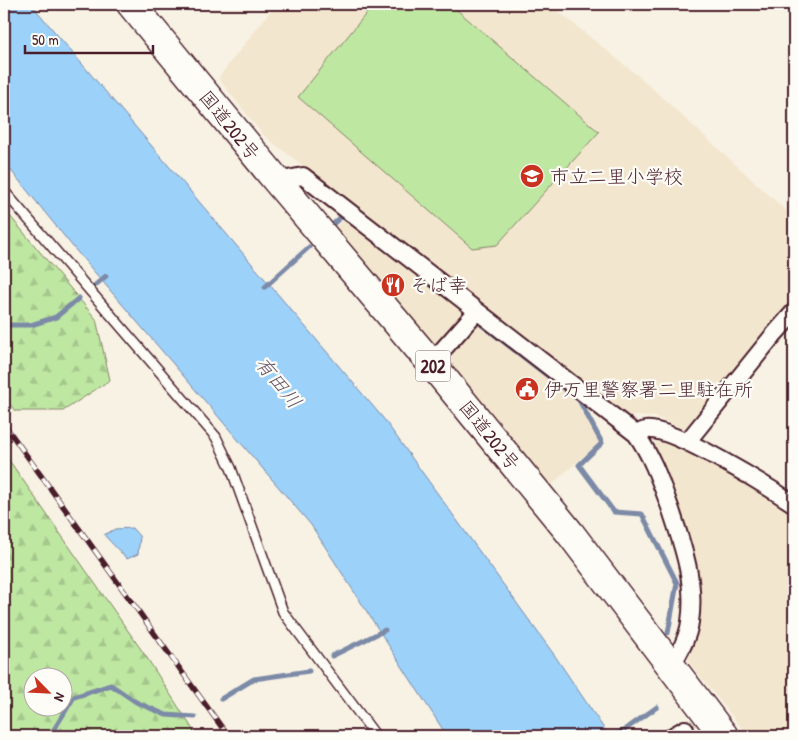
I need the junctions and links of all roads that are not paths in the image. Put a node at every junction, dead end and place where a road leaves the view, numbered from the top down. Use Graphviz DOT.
graph roads {
  1 [pos="131,4"];
  2 [pos="277,181"];
  3 [pos="4,191"];
  4 [pos="477,311"];
  5 [pos="794,312"];
  6 [pos="431,363"];
  7 [pos="636,434"];
  8 [pos="687,442"];
  9 [pos="794,504"];
  10 [pos="671,667"];
  11 [pos="376,736"];
  12 [pos="724,736"];
  1 -- 2 [label="highway, 国道202号 / 202"];
  2 -- 4 [label="street"];
  2 -- 6 [label="highway, 国道202号 / 202"];
  3 -- 11 [label="lane"];
  4 -- 6 [label="street"];
  4 -- 7 [label="street"];
  5 -- 8 [label="street"];
  6 -- 10 [label="highway, 国道202号 / 202"];
  7 -- 8 [label="street"];
  7 -- 10 [label="street"];
  8 -- 9 [label="street"];
  10 -- 12 [label="highway, 国道202号 / 202"];
}
